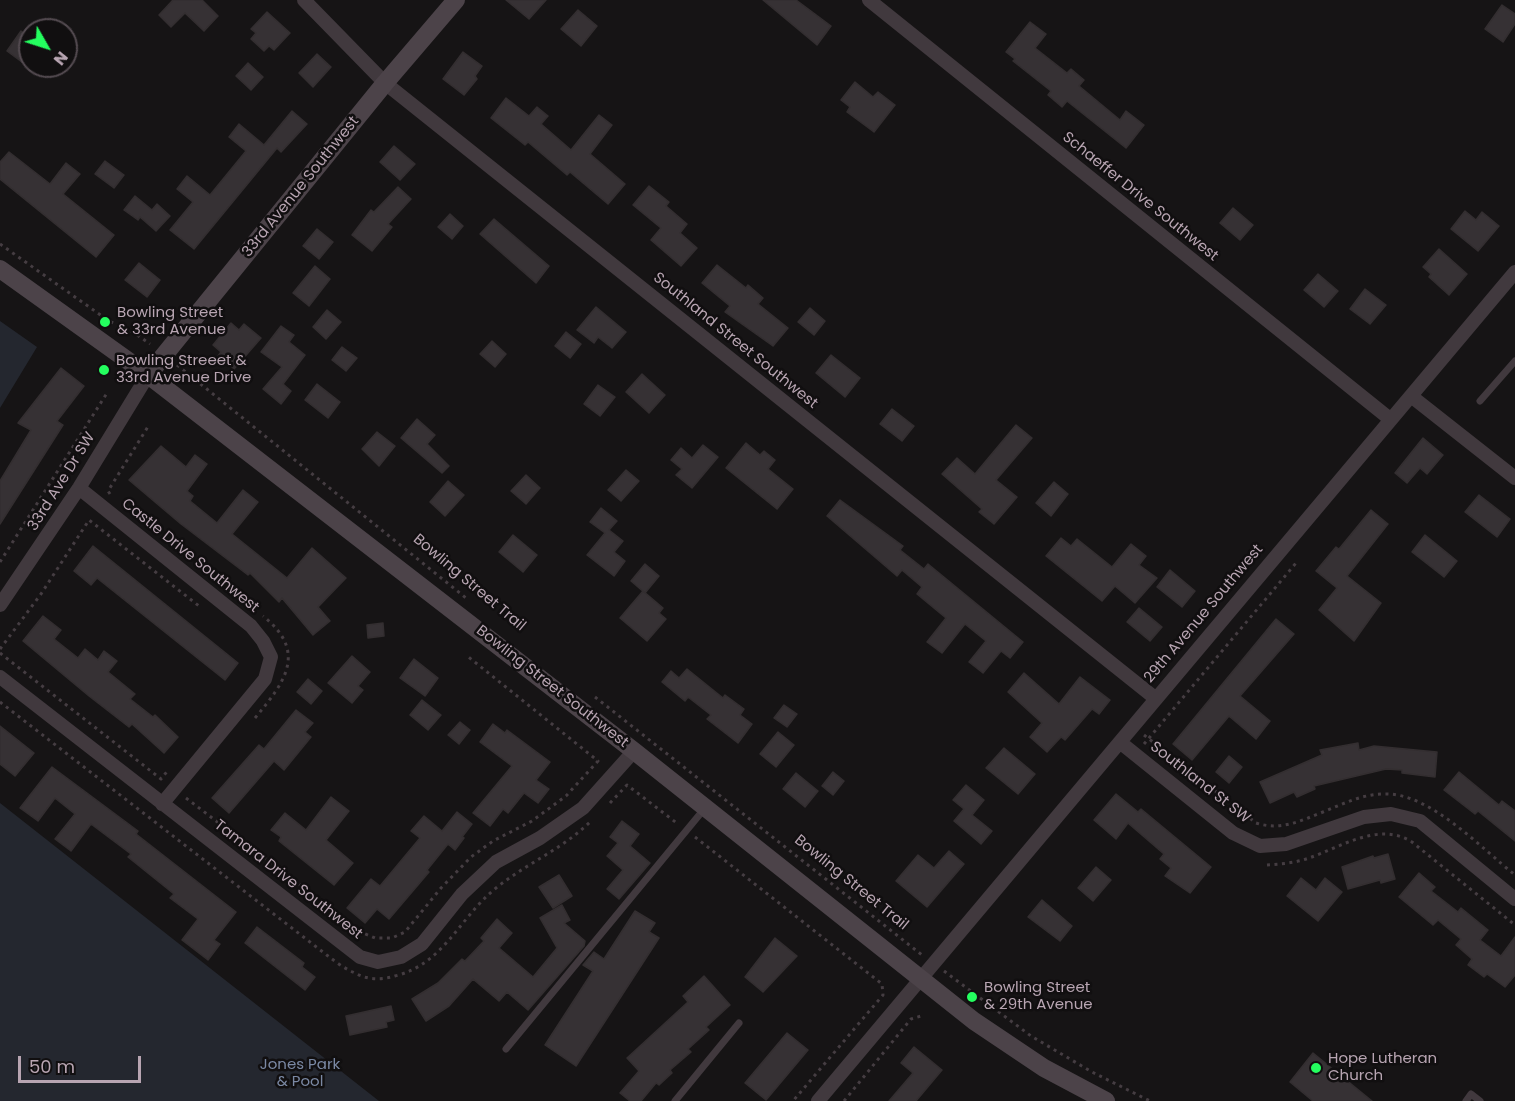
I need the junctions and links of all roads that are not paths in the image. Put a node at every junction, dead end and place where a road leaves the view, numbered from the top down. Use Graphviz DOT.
graph roads {
  1 [pos="304,0"];
  2 [pos="456,0"];
  3 [pos="869,0"];
  4 [pos="385,83"];
  5 [pos="0,269"];
  6 [pos="1512,281"];
  7 [pos="1515,361"];
  8 [pos="148,375"];
  9 [pos="1411,396"];
  10 [pos="1480,401"];
  11 [pos="1390,419"];
  12 [pos="1515,478"];
  13 [pos="80,488"];
  14 [pos="0,605"];
  15 [pos="0,677"];
  16 [pos="1155,698"];
  17 [pos="1121,743"];
  18 [pos="634,751"];
  19 [pos="162,804"];
  20 [pos="705,808"];
  21 [pos="1515,899"];
  22 [pos="921,980"];
  23 [pos="739,1023"];
  24 [pos="506,1050"];
  25 [pos="675,1101"];
  26 [pos="818,1101"];
  27 [pos="1106,1101"];
  28 [pos="1466,1101"];
  29 [pos="1479,1101"];
  1 -- 4 [label="street, Southland Street Southwest"];
  2 -- 4 [label="main road, 33rd Avenue Southwest"];
  3 -- 11 [label="street, Schaeffer Drive Southwest"];
  4 -- 8 [label="main road, 33rd Avenue Southwest"];
  4 -- 16 [label="street, Southland Street Southwest"];
  5 -- 8 [label="main road, Bowling Street Southwest"];
  6 -- 9 [label="street, 29th Avenue Southwest"];
  7 -- 10 [label="lane"];
  8 -- 13 [label="street, 33rd Ave Dr SW"];
  8 -- 18 [label="main road, Bowling Street Southwest"];
  9 -- 11 [label="street, 29th Avenue Southwest"];
  9 -- 12 [label="street"];
  11 -- 16 [label="street, 29th Avenue Southwest"];
  13 -- 14 [label="street, 33rd Ave Dr SW"];
  13 -- 19 [label="street, Castle Drive Southwest"];
  15 -- 19 [label="street, Tamara Drive Southwest"];
  16 -- 17 [label="street, 29th Avenue Southwest"];
  17 -- 21 [label="street, Southland St SW"];
  17 -- 22 [label="street, 29th Avenue Southwest"];
  18 -- 19 [label="street, Tamara Drive Southwest"];
  18 -- 20 [label="main road, Bowling Street Southwest"];
  20 -- 22 [label="main road, Bowling Street Southwest"];
  20 -- 24 [label="lane"];
  22 -- 26 [label="street, 29th Avenue Southwest"];
  22 -- 27 [label="main road, Bowling Street Southwest"];
  23 -- 25 [label="lane"];
  28 -- 29 [label="lane"];
}
